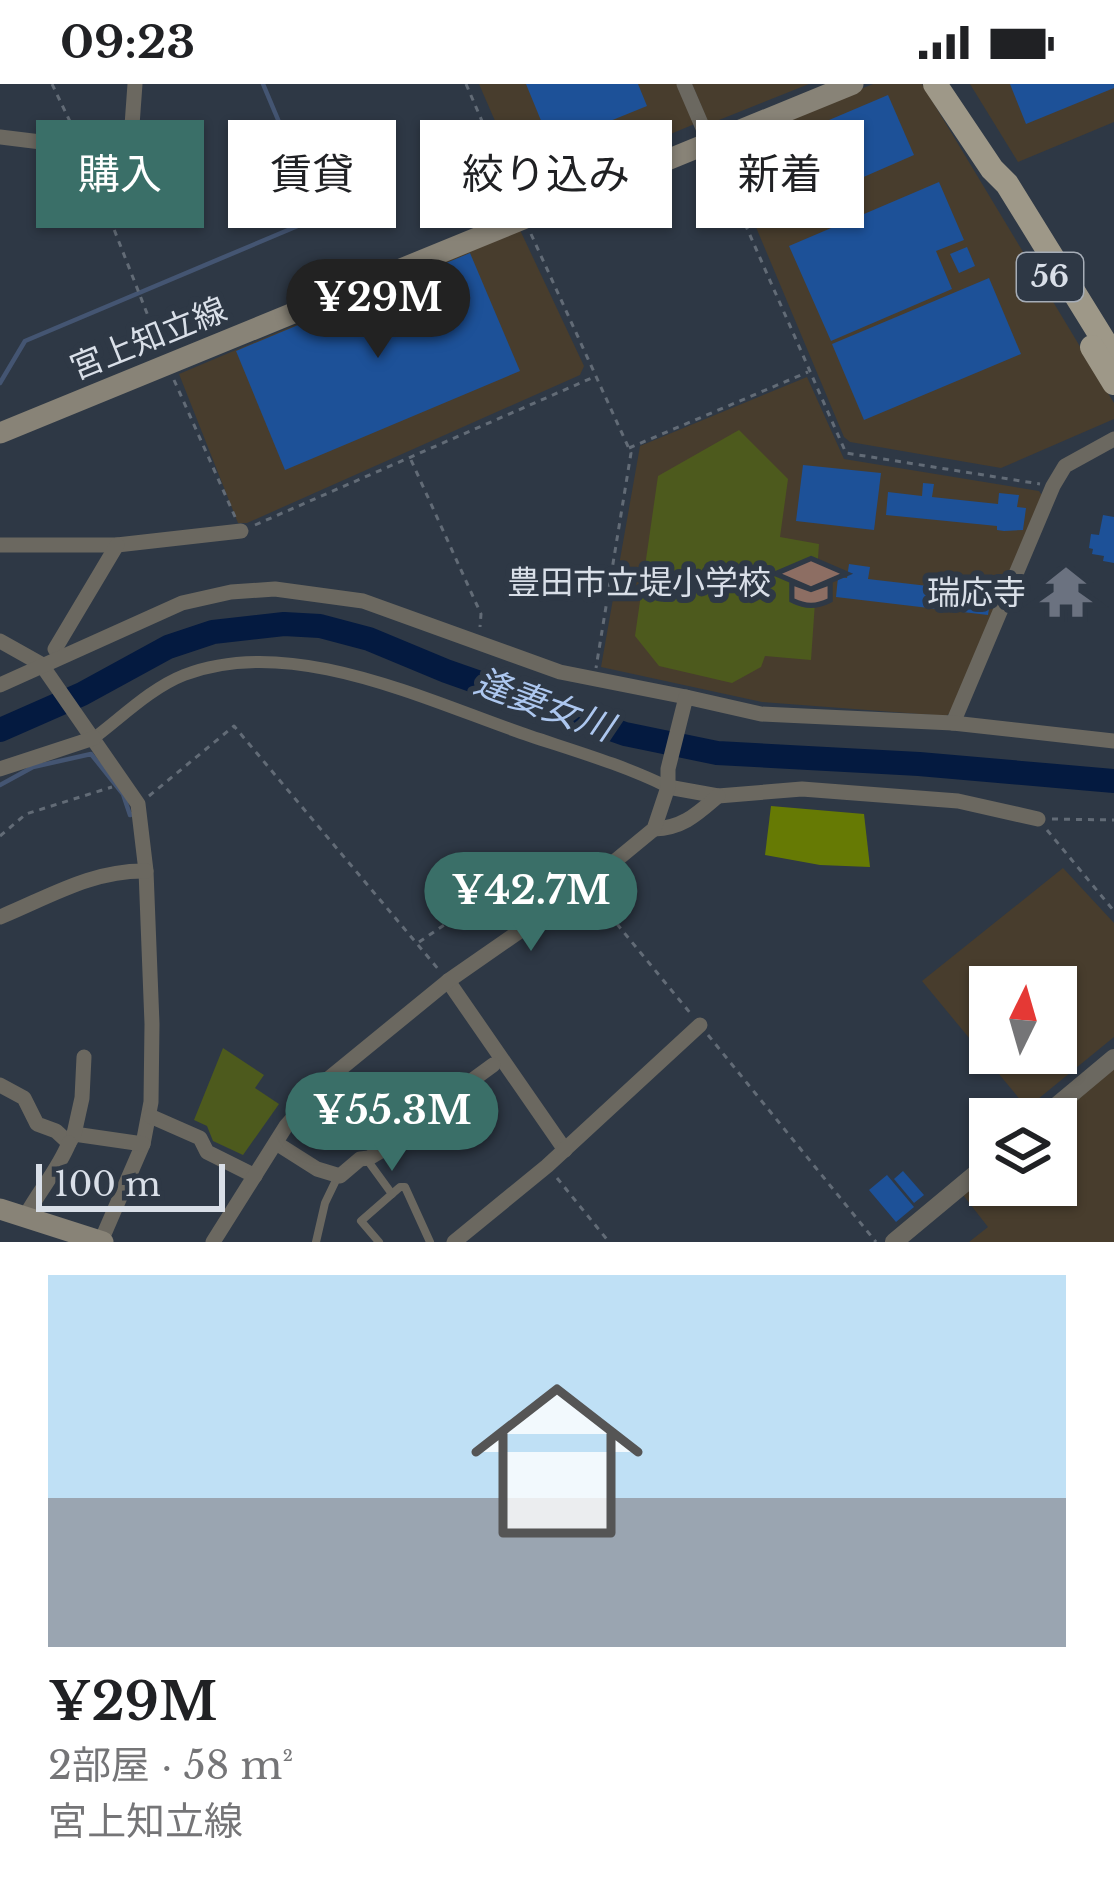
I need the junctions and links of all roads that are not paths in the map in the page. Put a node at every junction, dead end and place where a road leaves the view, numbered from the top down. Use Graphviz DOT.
graph roads {
  1 [pos="135,84"];
  2 [pos="684,84"];
  3 [pos="854,84"];
  4 [pos="935,84"];
  5 [pos="700,120"];
  6 [pos="764,120"];
  7 [pos="0,137"];
  8 [pos="696,147"];
  9 [pos="992,169"];
  10 [pos="1114,357"];
  11 [pos="1114,383"];
  12 [pos="0,433"];
  13 [pos="1114,439"];
  14 [pos="242,531"];
  15 [pos="0,545"];
  16 [pos="117,545"];
  17 [pos="0,641"];
  18 [pos="60,656"];
  19 [pos="44,669"];
  20 [pos="0,685"];
  21 [pos="684,703"];
  22 [pos="953,722"];
  23 [pos="92,735"];
  24 [pos="1114,741"];
  25 [pos="0,769"];
  26 [pos="668,778"];
  27 [pos="718,796"];
  28 [pos="1038,819"];
  29 [pos="654,829"];
  30 [pos="146,871"];
  31 [pos="0,917"];
  32 [pos="448,981"];
  33 [pos="700,1025"];
  34 [pos="84,1057"];
  35 [pos="1114,1058"];
  36 [pos="493,1066"];
  37 [pos="0,1085"];
  38 [pos="1066,1098"];
  39 [pos="150,1116"];
  40 [pos="72,1139"];
  41 [pos="276,1143"];
  42 [pos="143,1144"];
  43 [pos="565,1150"];
  44 [pos="368,1158"];
  45 [pos="255,1176"];
  46 [pos="338,1176"];
  47 [pos="969,1180"];
  48 [pos="392,1194"];
  49 [pos="0,1209"];
  50 [pos="26,1217"];
  51 [pos="100,1241"];
  52 [pos="213,1242"];
  53 [pos="316,1242"];
  54 [pos="379,1242"];
  55 [pos="430,1242"];
  56 [pos="454,1242"];
  57 [pos="894,1242"];
  1 -- 7 [label="street"];
  2 -- 5 [label="street"];
  3 -- 6 [label="main road, 宮上知立線"];
  4 -- 9 [label="main road, 56"];
  8 -- 12 [label="main road, 宮上知立線"];
  9 -- 10 [label="main road, 56"];
  9 -- 11 [label="main road, 56"];
  13 -- 22 [label="street"];
  14 -- 16 [label="street"];
  15 -- 16 [label="street"];
  16 -- 18 [label="street"];
  17 -- 19 [label="street"];
  18 -- 19 [label="street"];
  18 -- 21 [label="street"];
  19 -- 20 [label="street"];
  19 -- 23 [label="street"];
  21 -- 22 [label="street"];
  21 -- 26 [label="street"];
  22 -- 24 [label="street"];
  23 -- 25 [label="street"];
  23 -- 26 [label="street"];
  23 -- 30 [label="street"];
  26 -- 27 [label="street"];
  26 -- 29 [label="street"];
  27 -- 28 [label="street"];
  27 -- 29 [label="street"];
  29 -- 32 [label="street"];
  30 -- 31 [label="street"];
  30 -- 39 [label="street"];
  32 -- 41 [label="street"];
  32 -- 43 [label="street"];
  33 -- 43 [label="street"];
  34 -- 40 [label="street"];
  35 -- 38 [label="street"];
  36 -- 44 [label="street"];
  37 -- 40 [label="street"];
  39 -- 42 [label="street"];
  39 -- 45 [label="street"];
  40 -- 42 [label="street"];
  40 -- 50 [label="street"];
  41 -- 45 [label="street"];
  41 -- 46 [label="street"];
  42 -- 51 [label="street"];
  43 -- 56 [label="street"];
  44 -- 46 [label="street"];
  44 -- 48 [label="lane"];
  45 -- 52 [label="street"];
  46 -- 53 [label="lane"];
  47 -- 57 [label="street"];
  48 -- 54 [label="lane"];
  48 -- 55 [label="lane"];
  49 -- 50 [label="main road"];
  50 -- 51 [label="main road"];
}
